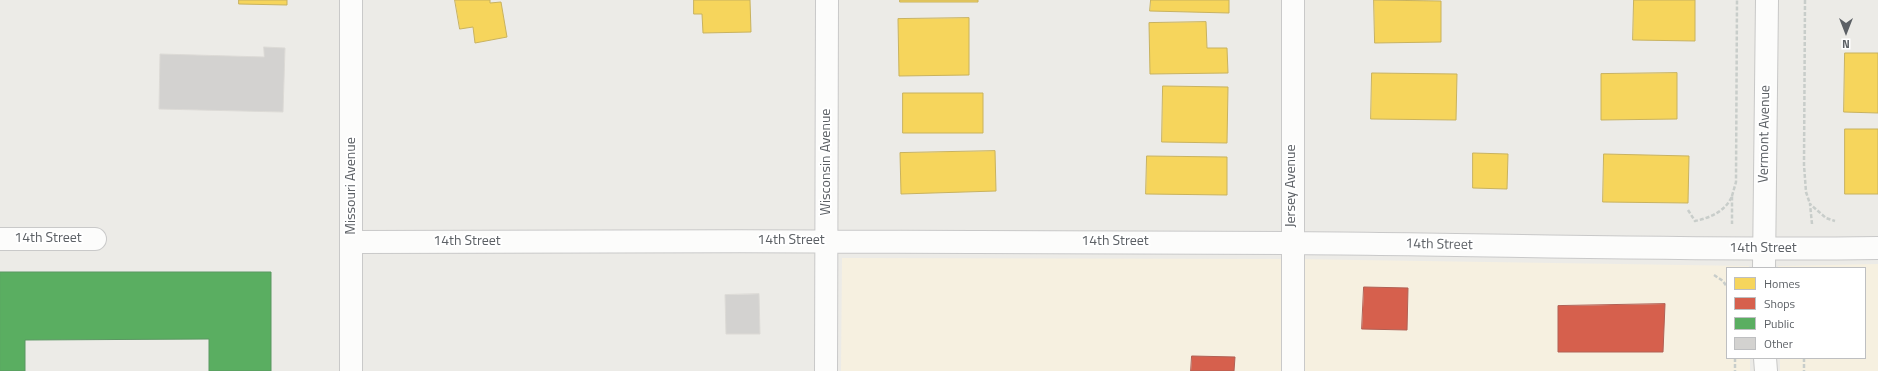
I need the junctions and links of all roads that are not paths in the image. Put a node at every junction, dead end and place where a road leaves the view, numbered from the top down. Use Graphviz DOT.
graph roads {
  1 [pos="352,0"];
  2 [pos="827,0"];
  3 [pos="1293,0"];
  4 [pos="1767,0"];
  5 [pos="0,239"];
  6 [pos="95,239"];
  7 [pos="827,241"];
  8 [pos="352,242"];
  9 [pos="1292,243"];
  10 [pos="1878,248"];
  11 [pos="1763,259"];
  12 [pos="1765,359"];
  13 [pos="351,371"];
  14 [pos="826,371"];
  15 [pos="1292,371"];
  16 [pos="1766,371"];
  1 -- 8 [label="street, Missouri Avenue"];
  2 -- 7 [label="street, Wisconsin Avenue"];
  3 -- 9 [label="street, Jersey Avenue"];
  4 -- 11 [label="street, Vermont Avenue"];
  5 -- 6 [label="street, 14th Street"];
  7 -- 8 [label="street, 14th Street"];
  7 -- 9 [label="street, 14th Street"];
  7 -- 14 [label="street, Wisconsin Avenue"];
  8 -- 13 [label="street, Missouri Avenue"];
  9 -- 11 [label="street, 14th Street"];
  9 -- 15 [label="street, Jersey Avenue"];
  10 -- 11 [label="street, 14th Street"];
  12 -- 16 [label="street"];
}
